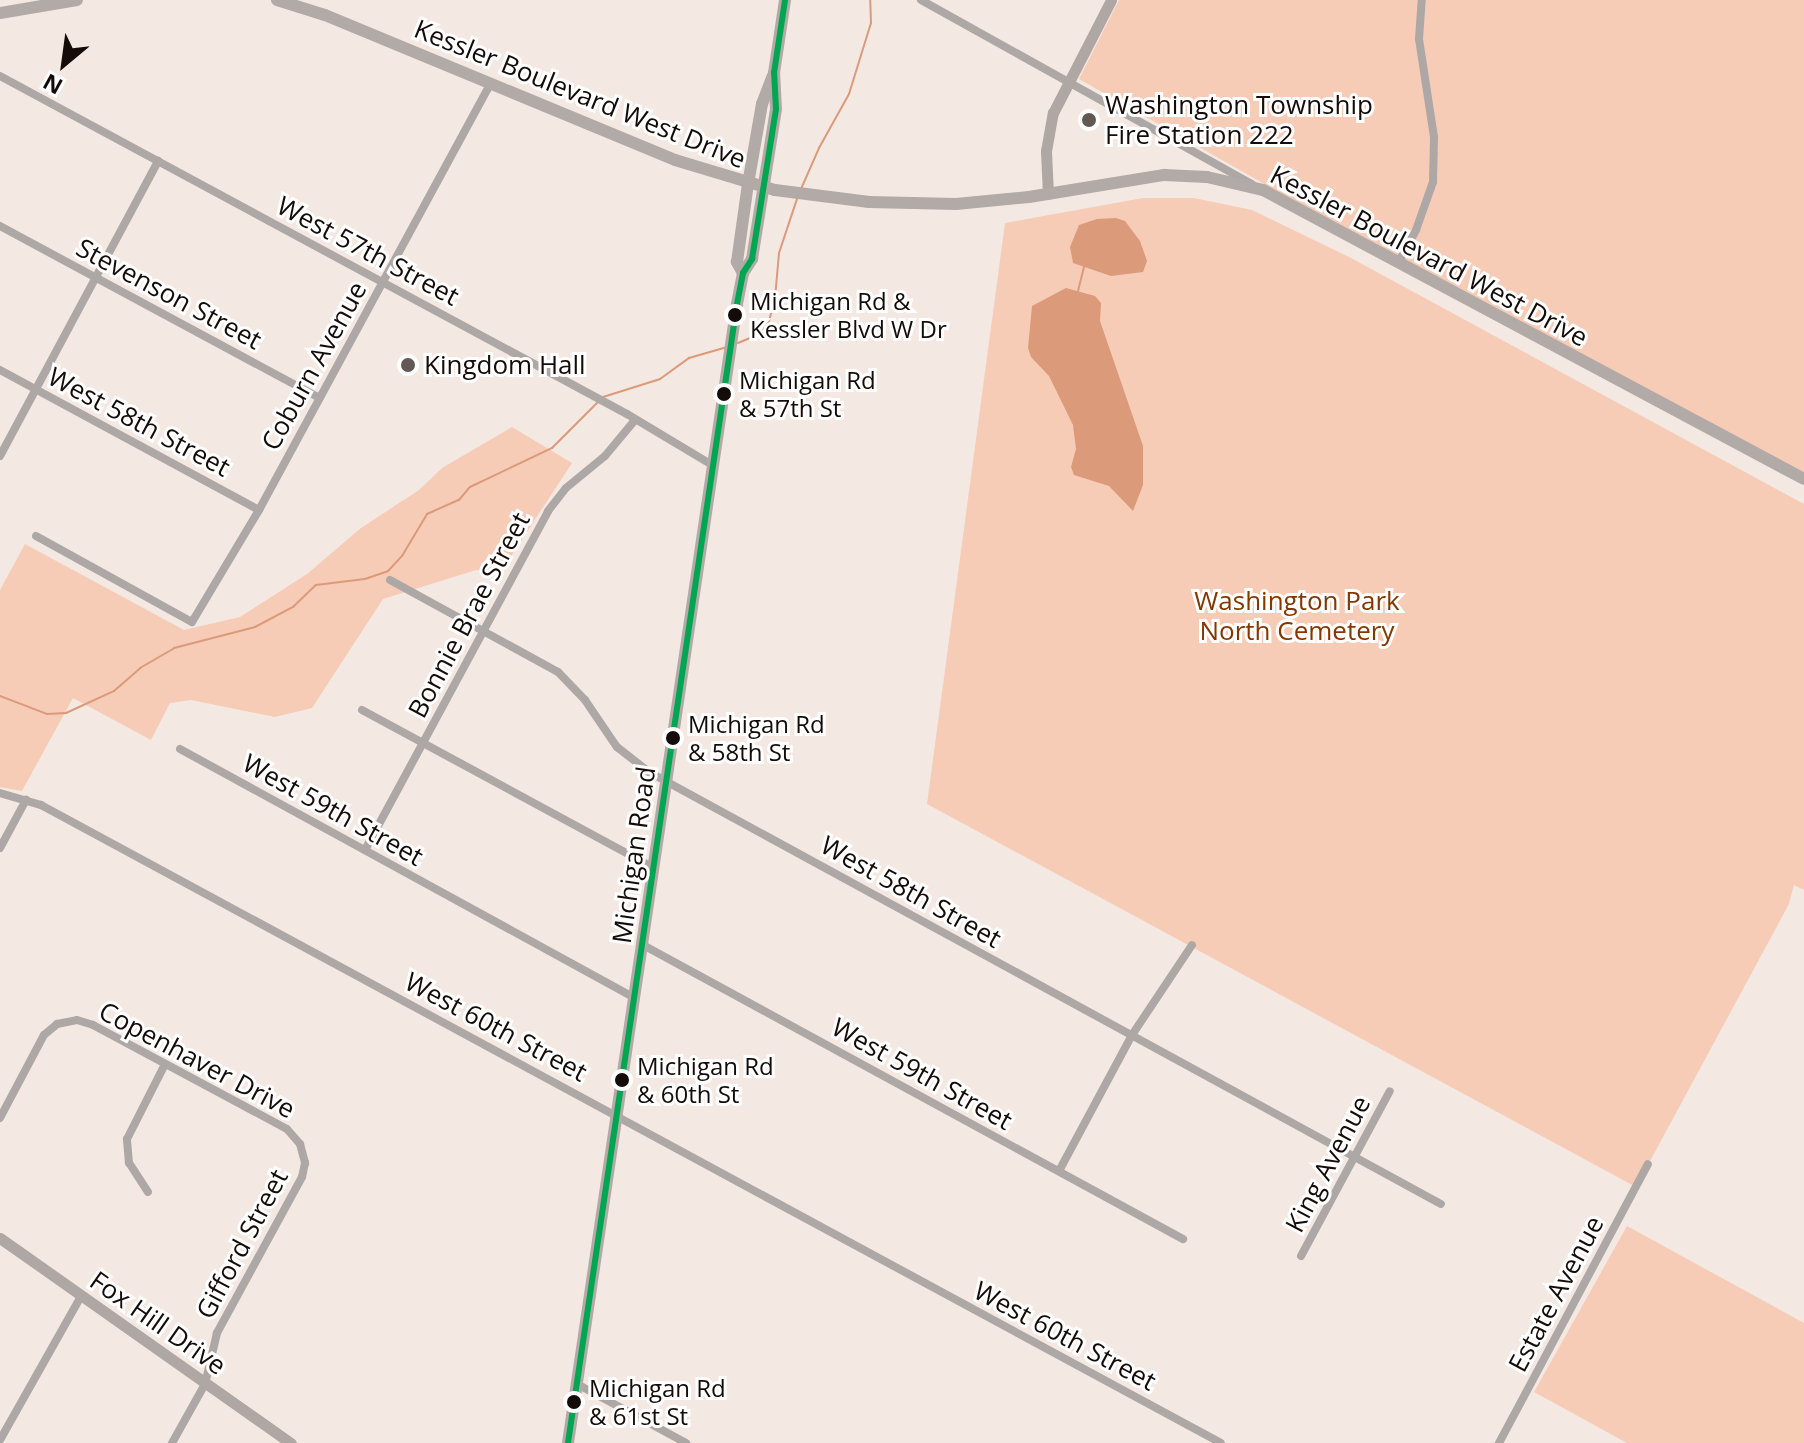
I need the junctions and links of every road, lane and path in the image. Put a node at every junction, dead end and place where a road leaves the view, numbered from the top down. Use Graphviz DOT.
graph roads {
  1 [pos="77,0"];
  2 [pos="277,0"];
  3 [pos="785,0"];
  4 [pos="921,0"];
  5 [pos="1111,0"];
  6 [pos="1422,0"];
  7 [pos="0,13"];
  8 [pos="774,73"];
  9 [pos="0,76"];
  10 [pos="1067,81"];
  11 [pos="490,84"];
  12 [pos="158,161"];
  13 [pos="748,184"];
  14 [pos="762,187"];
  15 [pos="1263,190"];
  16 [pos="1048,194"];
  17 [pos="0,226"];
  18 [pos="1399,261"];
  19 [pos="743,273"];
  20 [pos="96,278"];
  21 [pos="383,282"];
  22 [pos="0,370"];
  23 [pos="36,390"];
  24 [pos="320,398"];
  25 [pos="631,417"];
  26 [pos="0,456"];
  27 [pos="714,466"];
  28 [pos="1804,479"];
  29 [pos="259,510"];
  30 [pos="36,536"];
  31 [pos="390,580"];
  32 [pos="483,631"];
  33 [pos="362,710"];
  34 [pos="423,743"];
  35 [pos="180,749"];
  36 [pos="666,781"];
  37 [pos="0,793"];
  38 [pos="26,800"];
  39 [pos="0,848"];
  40 [pos="365,850"];
  41 [pos="654,868"];
  42 [pos="643,945"];
  43 [pos="1192,945"];
  44 [pos="636,998"];
  45 [pos="1132,1035"];
  46 [pos="165,1064"];
  47 [pos="1390,1091"];
  48 [pos="618,1115"];
  49 [pos="0,1118"];
  50 [pos="303,1150"];
  51 [pos="1355,1156"];
  52 [pos="1648,1164"];
  53 [pos="1059,1171"];
  54 [pos="148,1192"];
  55 [pos="1441,1204"];
  56 [pos="0,1238"];
  57 [pos="1183,1239"];
  58 [pos="1301,1256"];
  59 [pos="81,1296"];
  60 [pos="205,1384"];
  61 [pos="577,1384"];
  62 [pos="0,1440"];
  63 [pos="172,1443"];
  64 [pos="291,1443"];
  65 [pos="568,1443"];
  66 [pos="686,1443"];
  67 [pos="1221,1443"];
  68 [pos="1499,1443"];
  1 -- 7 [label="main road"];
  2 -- 11 [label="main road, Kessler Boulevard West Drive"];
  3 -- 8 [label="main road, Michigan Road"];
  4 -- 10 [label="street"];
  5 -- 10 [label="street"];
  6 -- 18 [label="street"];
  8 -- 13 [label="main road, Michigan Road"];
  8 -- 14 [label="main road, Michigan Road"];
  9 -- 12 [label="street, West 57th Street"];
  10 -- 15 [label="street"];
  10 -- 16 [label="street"];
  11 -- 13 [label="main road, Kessler Boulevard West Drive"];
  11 -- 21 [label="street, Coburn Avenue"];
  12 -- 20 [label="street"];
  12 -- 21 [label="street, West 57th Street"];
  13 -- 14 [label="main road, Kessler Boulevard West Drive"];
  13 -- 19 [label="main road, Michigan Road"];
  14 -- 16 [label="main road, Kessler Boulevard West Drive"];
  14 -- 19 [label="main road, Michigan Road"];
  15 -- 16 [label="main road, Kessler Boulevard West Drive"];
  15 -- 18 [label="main road, Kessler Boulevard West Drive"];
  17 -- 20 [label="street, Stevenson Street"];
  18 -- 28 [label="main road, Kessler Boulevard West Drive"];
  19 -- 27 [label="main road, Michigan Road"];
  20 -- 23 [label="street"];
  20 -- 24 [label="street, Stevenson Street"];
  21 -- 24 [label="street, Coburn Avenue"];
  21 -- 25 [label="street, West 57th Street"];
  22 -- 23 [label="street, West 58th Street"];
  23 -- 26 [label="street"];
  23 -- 29 [label="street, West 58th Street"];
  24 -- 29 [label="street, Coburn Avenue"];
  25 -- 27 [label="street, West 57th Street"];
  25 -- 32 [label="street, Bonnie Brae Street"];
  27 -- 36 [label="main road, Michigan Road"];
  29 -- 30 [label="street, Coburn Avenue"];
  31 -- 32 [label="street, West 58th Street"];
  32 -- 34 [label="street, Bonnie Brae Street"];
  32 -- 36 [label="street, West 58th Street"];
  33 -- 34 [label="street"];
  34 -- 40 [label="street, Bonnie Brae Street"];
  34 -- 41 [label="street"];
  35 -- 40 [label="street, West 59th Street"];
  36 -- 41 [label="main road, Michigan Road"];
  36 -- 45 [label="street, West 58th Street"];
  37 -- 38 [label="street, West 60th Street"];
  38 -- 39 [label="street"];
  38 -- 48 [label="street, West 60th Street"];
  40 -- 44 [label="street, West 59th Street"];
  41 -- 42 [label="main road, Michigan Road"];
  42 -- 44 [label="main road, Michigan Road"];
  42 -- 53 [label="street, West 59th Street"];
  43 -- 45 [label="street"];
  44 -- 48 [label="main road, Michigan Road"];
  45 -- 51 [label="street, West 58th Street"];
  45 -- 53 [label="street"];
  46 -- 49 [label="street, Copenhaver Drive"];
  46 -- 50 [label="street, Copenhaver Drive"];
  46 -- 54 [label="street"];
  47 -- 51 [label="street, King Avenue"];
  48 -- 61 [label="main road, Michigan Road"];
  48 -- 67 [label="street, West 60th Street"];
  50 -- 60 [label="street, Gifford Street"];
  51 -- 55 [label="street, West 58th Street"];
  51 -- 58 [label="street, King Avenue"];
  52 -- 68 [label="street, Estate Avenue"];
  53 -- 57 [label="street, West 59th Street"];
  56 -- 59 [label="street, Fox Hill Drive"];
  59 -- 60 [label="street, Fox Hill Drive"];
  59 -- 62 [label="street"];
  60 -- 63 [label="street, Gifford Street"];
  60 -- 64 [label="street, Fox Hill Drive"];
  61 -- 65 [label="main road, Michigan Road"];
  61 -- 66 [label="street"];
}
